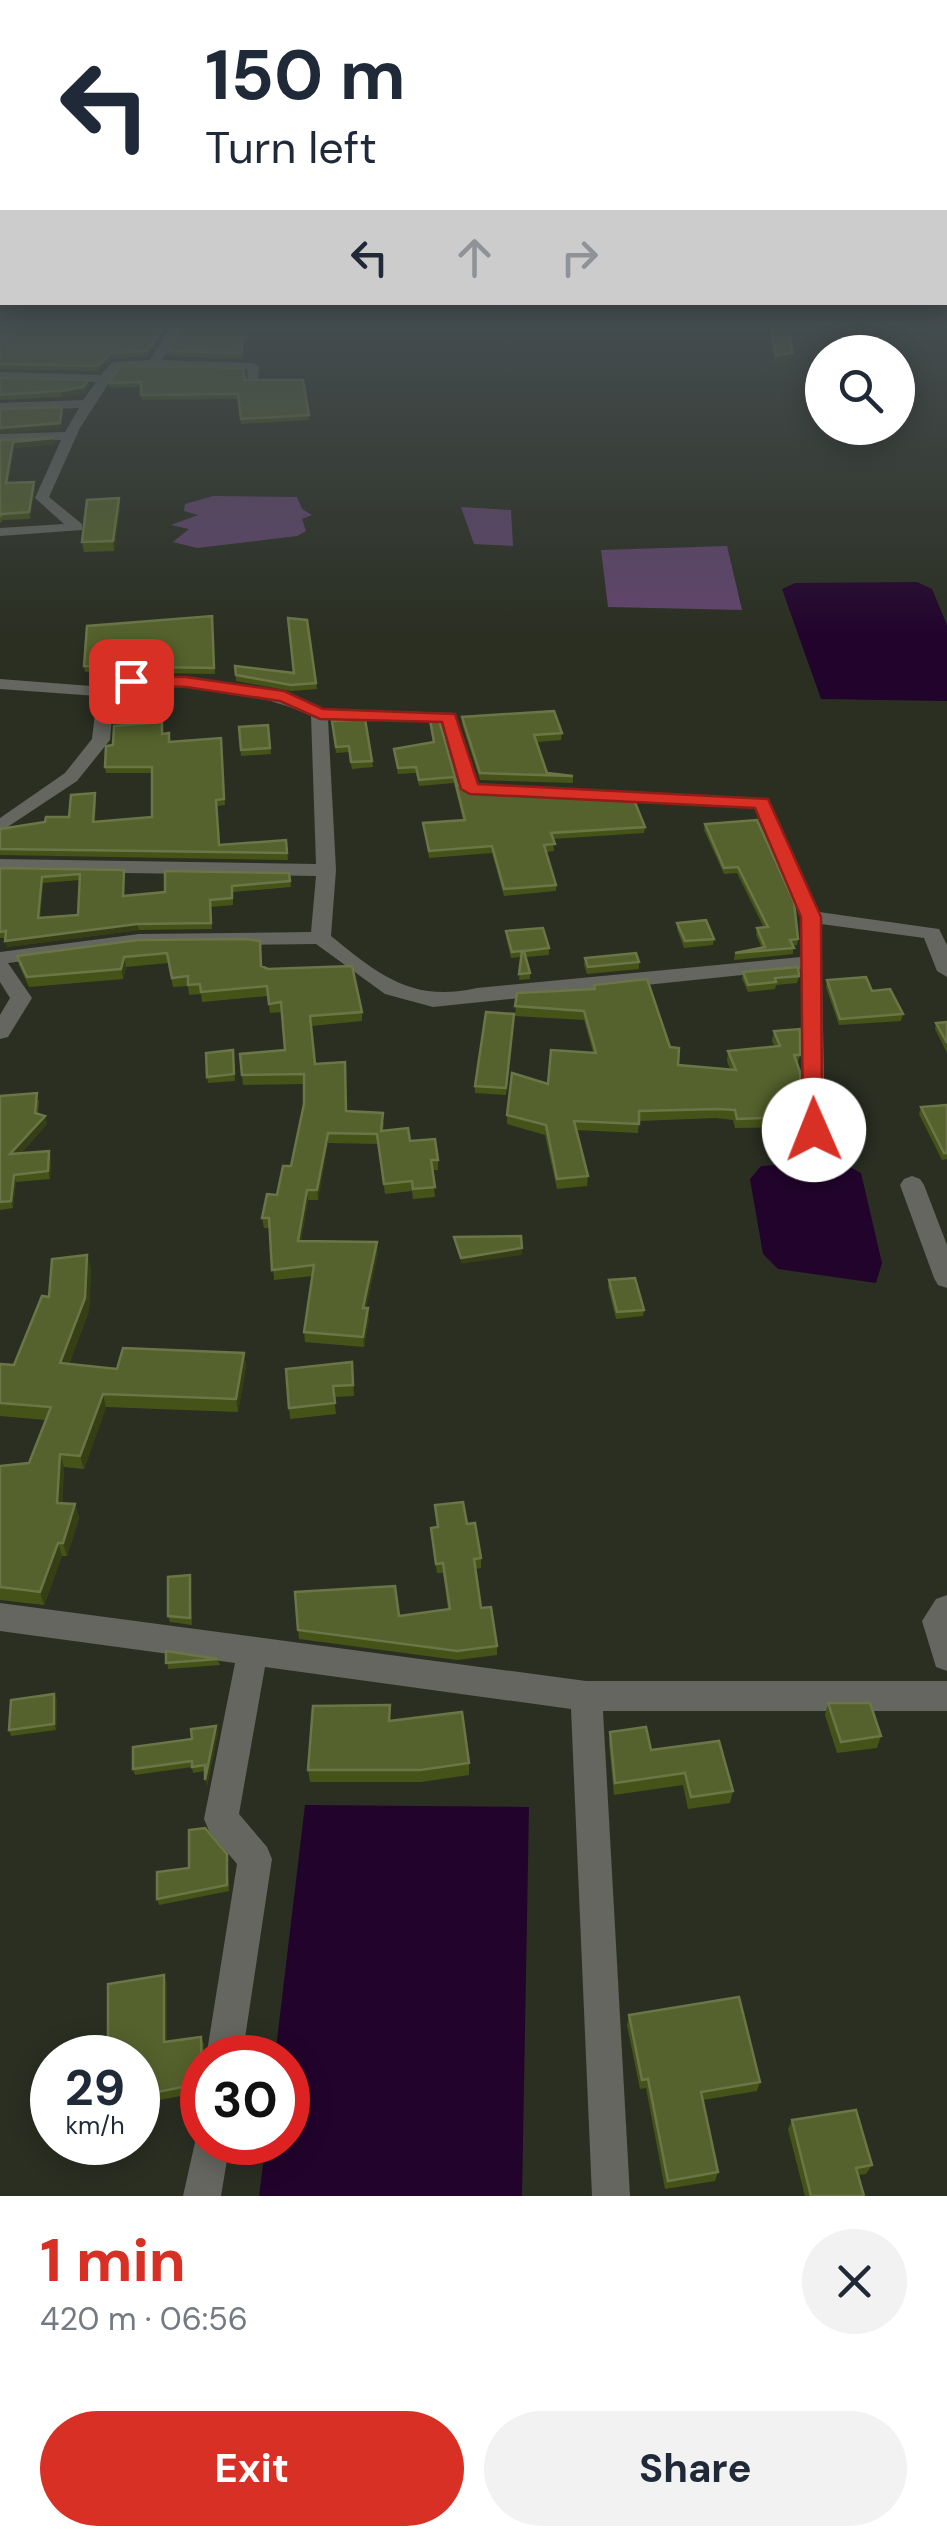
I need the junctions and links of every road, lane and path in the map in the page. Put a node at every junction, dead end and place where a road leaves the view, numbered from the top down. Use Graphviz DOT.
graph roads {
  1 [pos="69,429"];
  2 [pos="66,436"];
  3 [pos="0,438"];
  4 [pos="0,532"];
  5 [pos="0,684"];
  6 [pos="106,692"];
  7 [pos="320,714"];
  8 [pos="0,826"];
  9 [pos="0,865"];
  10 [pos="326,870"];
  11 [pos="811,917"];
  12 [pos="321,938"];
  13 [pos="0,958"];
  14 [pos="812,962"];
  15 [pos="0,966"];
  16 [pos="947,971"];
  17 [pos="0,1032"];
  18 [pos="814,1130"];
  19 [pos="912,1185"];
  20 [pos="947,1278"];
  21 [pos="947,1609"];
  22 [pos="0,1617"];
  23 [pos="252,1652"];
  24 [pos="947,1657"];
  25 [pos="586,1696"];
  26 [pos="947,1696"];
  27 [pos="228,2035"];
  28 [pos="207,2165"];
  29 [pos="202,2196"];
  30 [pos="611,2196"];
  1 -- 2 [label="street"];
  2 -- 3 [label="street"];
  2 -- 4 [label="street"];
  5 -- 6 [label="street"];
  6 -- 7 [label="street"];
  6 -- 8 [label="street"];
  7 -- 10 [label="street"];
  7 -- 11 [label="street"];
  9 -- 10 [label="street"];
  10 -- 12 [label="street"];
  11 -- 14 [label="street"];
  11 -- 16 [label="street"];
  12 -- 13 [label="street"];
  12 -- 14 [label="street"];
  14 -- 18 [label="street"];
  15 -- 17 [label="street"];
  19 -- 20 [label="street"];
  21 -- 24 [label="street"];
  22 -- 23 [label="street"];
  23 -- 25 [label="street"];
  23 -- 27 [label="street"];
  25 -- 26 [label="street"];
  25 -- 30 [label="street"];
  28 -- 29 [label="street"];
}
